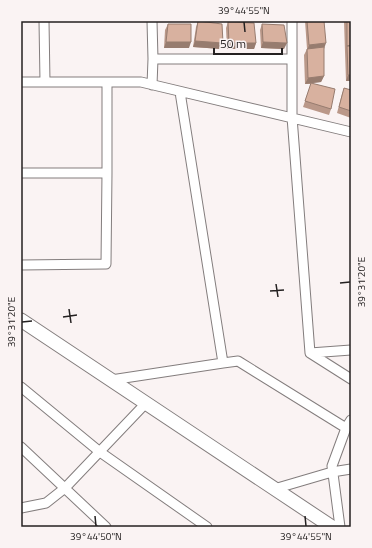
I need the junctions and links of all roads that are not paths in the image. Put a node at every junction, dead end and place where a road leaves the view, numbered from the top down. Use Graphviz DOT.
graph roads {
  1 [pos="44,21"];
  2 [pos="152,21"];
  3 [pos="292,21"];
  4 [pos="153,59"];
  5 [pos="292,59"];
  6 [pos="21,82"];
  7 [pos="45,82"];
  8 [pos="107,82"];
  9 [pos="152,85"];
  10 [pos="180,92"];
  11 [pos="292,117"];
  12 [pos="351,132"];
  13 [pos="21,173"];
  14 [pos="107,174"];
  15 [pos="21,265"];
  16 [pos="21,320"];
  17 [pos="351,350"];
  18 [pos="310,353"];
  19 [pos="223,363"];
  20 [pos="351,379"];
  21 [pos="111,380"];
  22 [pos="21,387"];
  23 [pos="146,404"];
  24 [pos="348,424"];
  25 [pos="21,447"];
  26 [pos="100,452"];
  27 [pos="351,468"];
  28 [pos="332,472"];
  29 [pos="65,488"];
  30 [pos="274,489"];
  31 [pos="21,508"];
  32 [pos="106,527"];
  33 [pos="207,527"];
  34 [pos="332,527"];
  35 [pos="340,527"];
  1 -- 7 [label="street"];
  2 -- 4 [label="street"];
  3 -- 5 [label="street"];
  4 -- 5 [label="street"];
  4 -- 9 [label="street"];
  5 -- 11 [label="street"];
  6 -- 7 [label="street"];
  7 -- 8 [label="street"];
  8 -- 9 [label="street"];
  8 -- 14 [label="street"];
  9 -- 10 [label="street"];
  10 -- 11 [label="street"];
  10 -- 19 [label="street"];
  11 -- 12 [label="street"];
  11 -- 18 [label="street"];
  13 -- 14 [label="street"];
  14 -- 15 [label="street"];
  16 -- 21 [label="street"];
  17 -- 18 [label="street"];
  18 -- 20 [label="street"];
  19 -- 21 [label="street"];
  19 -- 24 [label="street"];
  21 -- 23 [label="street"];
  22 -- 26 [label="street"];
  23 -- 26 [label="street"];
  23 -- 30 [label="street"];
  24 -- 28 [label="street"];
  25 -- 29 [label="street"];
  26 -- 29 [label="street"];
  26 -- 33 [label="street"];
  27 -- 28 [label="street"];
  28 -- 30 [label="street"];
  28 -- 35 [label="street"];
  29 -- 31 [label="street"];
  29 -- 32 [label="street"];
  30 -- 34 [label="street"];
}
